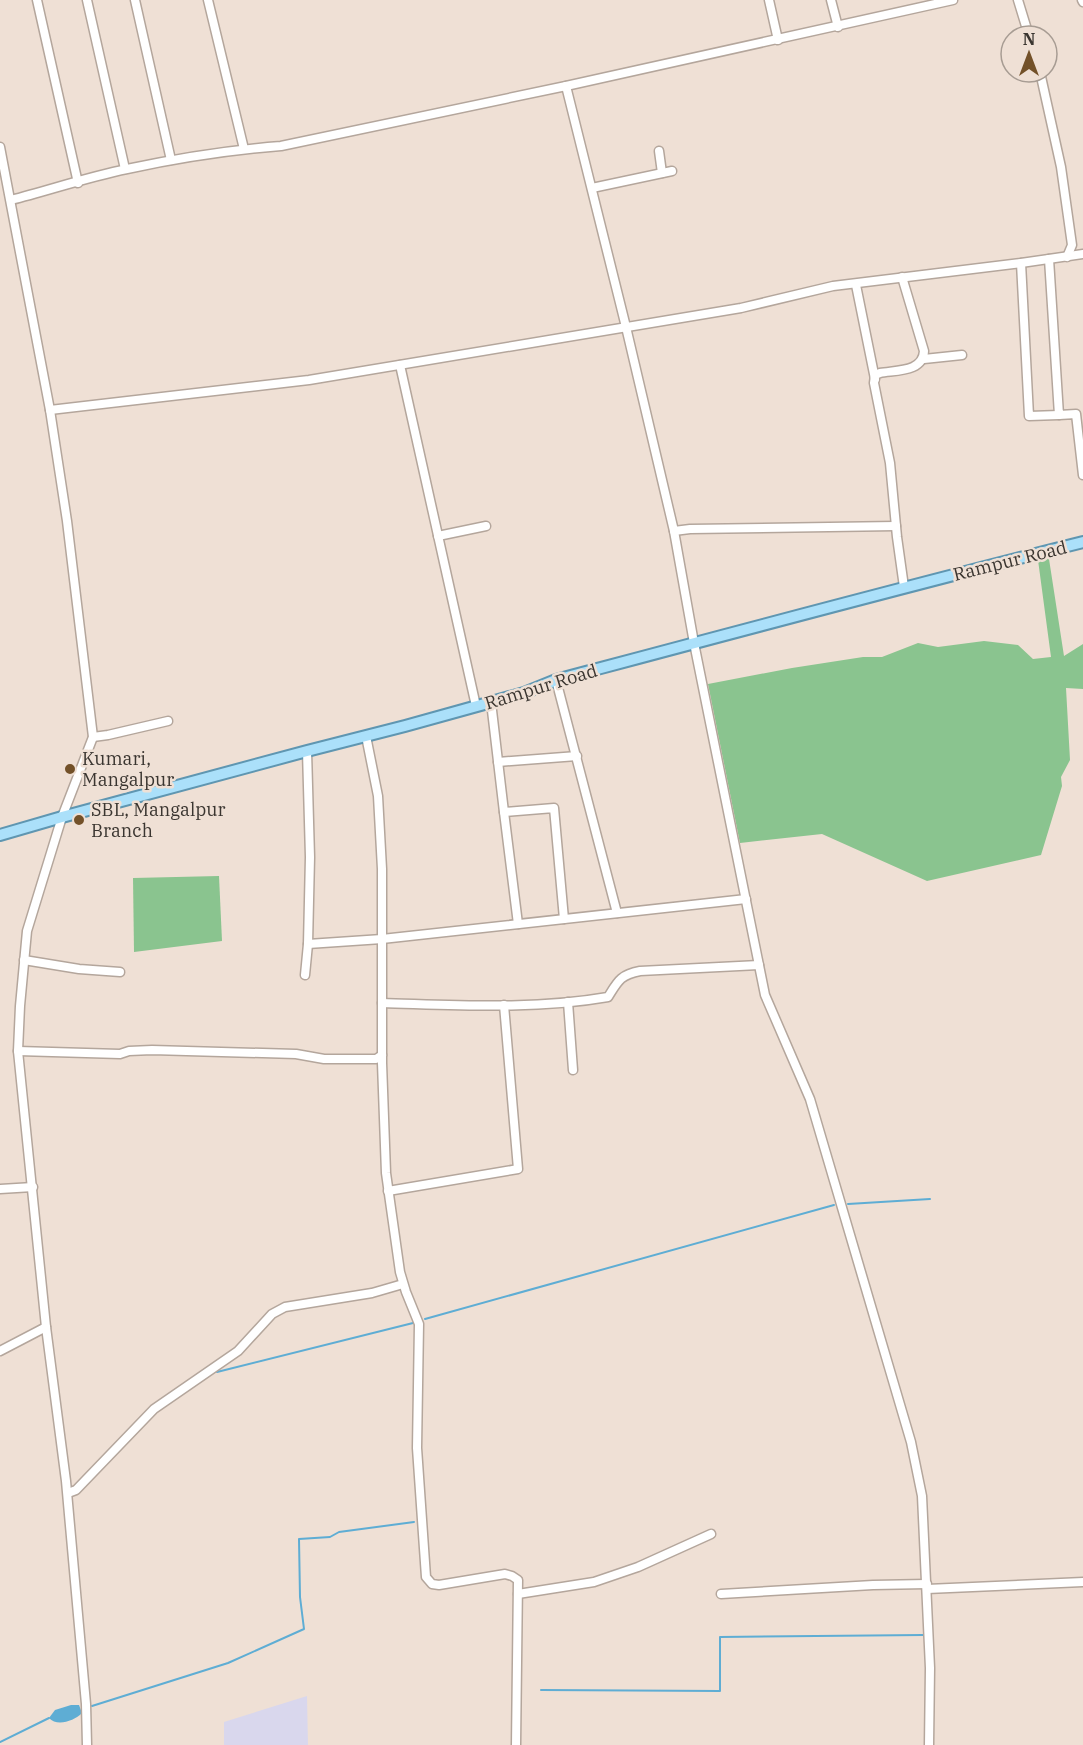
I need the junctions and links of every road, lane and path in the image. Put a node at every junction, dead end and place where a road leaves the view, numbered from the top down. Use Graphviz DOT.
graph roads {
  1 [pos="37,0"];
  2 [pos="87,0"];
  3 [pos="135,0"];
  4 [pos="208,0"];
  5 [pos="769,0"];
  6 [pos="831,0"];
  7 [pos="953,0"];
  8 [pos="1018,0"];
  9 [pos="1025,24"];
  10 [pos="838,27"];
  11 [pos="778,40"];
  12 [pos="1043,84"];
  13 [pos="566,86"];
  14 [pos="0,147"];
  15 [pos="244,149"];
  16 [pos="659,151"];
  17 [pos="171,160"];
  18 [pos="125,169"];
  19 [pos="672,171"];
  20 [pos="662,173"];
  21 [pos="78,183"];
  22 [pos="592,188"];
  23 [pos="11,200"];
  24 [pos="1083,254"];
  25 [pos="1067,257"];
  26 [pos="1049,259"];
  27 [pos="1022,263"];
  28 [pos="902,277"];
  29 [pos="856,285"];
  30 [pos="626,327"];
  31 [pos="962,355"];
  32 [pos="924,359"];
  33 [pos="400,365"];
  34 [pos="875,379"];
  35 [pos="50,410"];
  36 [pos="1059,415"];
  37 [pos="1083,475"];
  38 [pos="486,526"];
  39 [pos="896,526"];
  40 [pos="674,531"];
  41 [pos="438,536"];
  42 [pos="1083,542"];
  43 [pos="904,587"];
  44 [pos="694,644"];
  45 [pos="556,680"];
  46 [pos="491,702"];
  47 [pos="476,706"];
  48 [pos="168,721"];
  49 [pos="366,736"];
  50 [pos="93,737"];
  51 [pos="307,751"];
  52 [pos="577,756"];
  53 [pos="498,762"];
  54 [pos="504,812"];
  55 [pos="62,817"];
  56 [pos="0,835"];
  57 [pos="746,899"];
  58 [pos="618,913"];
  59 [pos="564,919"];
  60 [pos="518,924"];
  61 [pos="382,939"];
  62 [pos="308,944"];
  63 [pos="24,960"];
  64 [pos="759,965"];
  65 [pos="120,972"];
  66 [pos="305,975"];
  67 [pos="568,1002"];
  68 [pos="382,1004"];
  69 [pos="504,1005"];
  70 [pos="18,1051"];
  71 [pos="382,1055"];
  72 [pos="573,1070"];
  73 [pos="33,1186"];
  74 [pos="0,1189"];
  75 [pos="388,1191"];
  76 [pos="404,1284"];
  77 [pos="46,1327"];
  78 [pos="0,1351"];
  79 [pos="68,1493"];
  80 [pos="711,1534"];
  81 [pos="1083,1582"];
  82 [pos="927,1586"];
  83 [pos="518,1594"];
  84 [pos="721,1594"];
  85 [pos="87,1745"];
  86 [pos="516,1745"];
  87 [pos="929,1745"];
  1 -- 21 [label="street"];
  2 -- 18 [label="street"];
  3 -- 17 [label="street"];
  4 -- 15 [label="street"];
  5 -- 11 [label="street"];
  6 -- 10 [label="street"];
  7 -- 10 [label="street"];
  8 -- 9 [label="street"];
  10 -- 11 [label="street"];
  11 -- 13 [label="street"];
  12 -- 25 [label="street"];
  13 -- 15 [label="street"];
  13 -- 22 [label="street"];
  14 -- 23 [label="street"];
  15 -- 17 [label="street"];
  16 -- 20 [label="street"];
  17 -- 18 [label="street"];
  18 -- 21 [label="street"];
  19 -- 20 [label="street"];
  20 -- 22 [label="street"];
  21 -- 23 [label="street"];
  22 -- 30 [label="street"];
  23 -- 35 [label="street"];
  24 -- 25 [label="street"];
  25 -- 26 [label="street"];
  26 -- 27 [label="street"];
  26 -- 36 [label="street"];
  27 -- 28 [label="street"];
  27 -- 36 [label="street"];
  28 -- 29 [label="street"];
  28 -- 32 [label="street"];
  29 -- 30 [label="street"];
  29 -- 34 [label="street"];
  30 -- 33 [label="street"];
  30 -- 40 [label="street"];
  31 -- 32 [label="street"];
  32 -- 34 [label="street"];
  33 -- 35 [label="street"];
  33 -- 41 [label="street"];
  34 -- 39 [label="street"];
  35 -- 50 [label="street"];
  36 -- 37 [label="street"];
  38 -- 41 [label="street"];
  39 -- 40 [label="street"];
  39 -- 43 [label="street"];
  40 -- 44 [label="street"];
  41 -- 47 [label="street"];
  42 -- 43 [label="main road, Rampur Road"];
  43 -- 44 [label="main road, Rampur Road"];
  44 -- 45 [label="main road, Rampur Road"];
  44 -- 57 [label="street"];
  45 -- 46 [label="main road, Rampur Road"];
  45 -- 52 [label="street"];
  46 -- 47 [label="main road, Rampur Road"];
  46 -- 53 [label="street"];
  47 -- 49 [label="main road, Rampur Road"];
  48 -- 50 [label="street"];
  49 -- 51 [label="main road, Rampur Road"];
  49 -- 61 [label="street"];
  50 -- 55 [label="street"];
  51 -- 55 [label="main road, Rampur Road"];
  51 -- 62 [label="street"];
  52 -- 53 [label="street"];
  52 -- 58 [label="street"];
  53 -- 54 [label="street"];
  54 -- 59 [label="street"];
  54 -- 60 [label="street"];
  55 -- 56 [label="main road, Rampur Road"];
  55 -- 63 [label="street"];
  57 -- 58 [label="street"];
  57 -- 64 [label="street"];
  58 -- 59 [label="street"];
  59 -- 60 [label="street"];
  60 -- 61 [label="street"];
  61 -- 62 [label="street"];
  61 -- 68 [label="street"];
  62 -- 66 [label="street"];
  63 -- 65 [label="street"];
  63 -- 70 [label="street"];
  64 -- 67 [label="street"];
  64 -- 82 [label="street"];
  67 -- 69 [label="street"];
  67 -- 72 [label="street"];
  68 -- 69 [label="street"];
  68 -- 71 [label="street"];
  69 -- 75 [label="street"];
  70 -- 71 [label="street"];
  70 -- 73 [label="street"];
  71 -- 75 [label="street"];
  73 -- 74 [label="street"];
  73 -- 77 [label="street"];
  75 -- 76 [label="street"];
  76 -- 79 [label="street"];
  76 -- 83 [label="street"];
  77 -- 78 [label="street"];
  77 -- 79 [label="street"];
  79 -- 85 [label="street"];
  80 -- 83 [label="street"];
  81 -- 82 [label="street"];
  82 -- 84 [label="street"];
  82 -- 87 [label="street"];
  83 -- 86 [label="street"];
}
